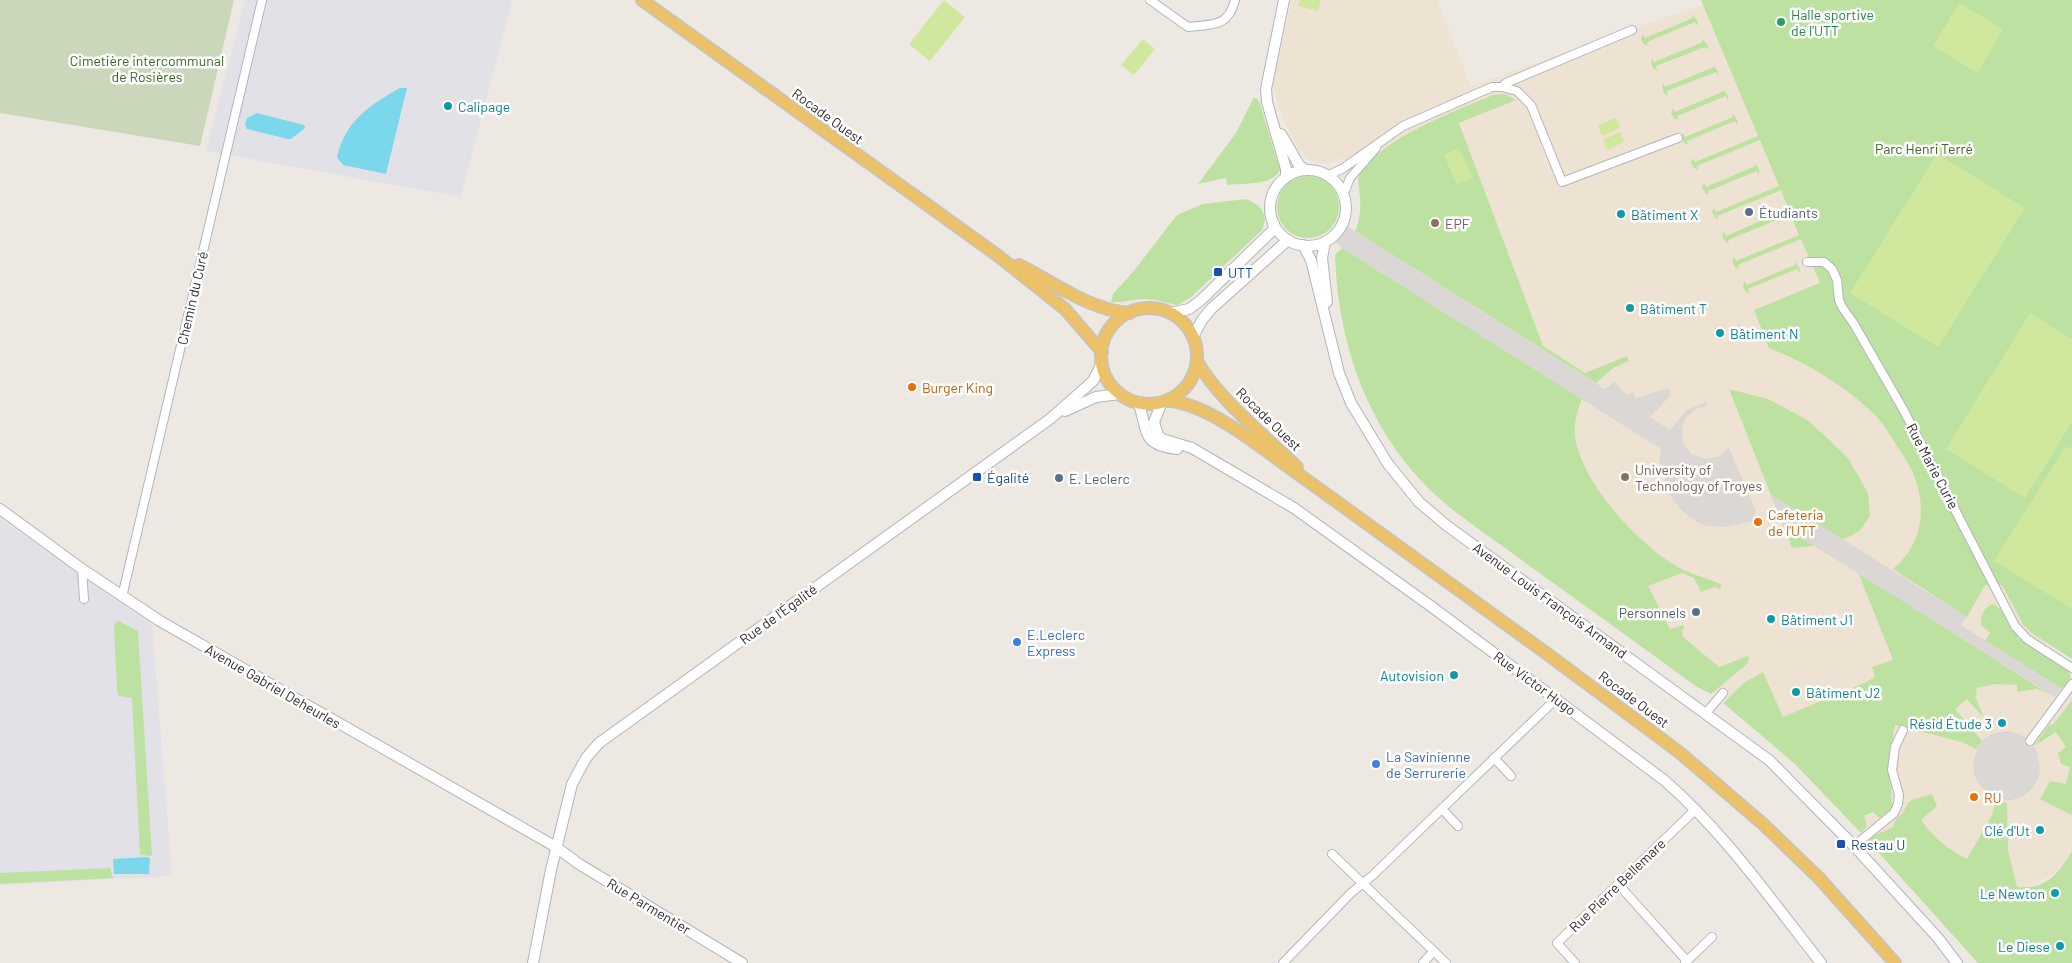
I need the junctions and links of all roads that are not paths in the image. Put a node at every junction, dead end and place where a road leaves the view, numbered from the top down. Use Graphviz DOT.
graph roads {
  1 [pos="262,0"];
  2 [pos="642,0"];
  3 [pos="1150,0"];
  4 [pos="1235,0"];
  5 [pos="1284,0"];
  6 [pos="1632,30"];
  7 [pos="1502,87"];
  8 [pos="1273,120"];
  9 [pos="1386,137"];
  10 [pos="1678,138"];
  11 [pos="1305,170"];
  12 [pos="1328,175"];
  13 [pos="1286,177"];
  14 [pos="1344,193"];
  15 [pos="1274,224"];
  16 [pos="1288,240"];
  17 [pos="1325,242"];
  18 [pos="1303,245"];
  19 [pos="997,255"];
  20 [pos="1807,262"];
  21 [pos="1130,312"];
  22 [pos="1170,313"];
  23 [pos="1193,337"];
  24 [pos="1331,340"];
  25 [pos="1102,358"];
  26 [pos="1197,361"];
  27 [pos="1120,394"];
  28 [pos="1165,401"];
  29 [pos="1138,402"];
  30 [pos="1050,419"];
  31 [pos="1203,454"];
  32 [pos="1326,494"];
  33 [pos="0,509"];
  34 [pos="82,569"];
  35 [pos="122,597"];
  36 [pos="84,599"];
  37 [pos="2072,668"];
  38 [pos="2072,684"];
  39 [pos="1723,693"];
  40 [pos="1557,698"];
  41 [pos="1706,713"];
  42 [pos="1903,730"];
  43 [pos="2030,741"];
  44 [pos="1494,758"];
  45 [pos="1511,776"];
  46 [pos="1442,809"];
  47 [pos="1696,809"];
  48 [pos="1458,826"];
  49 [pos="1854,846"];
  50 [pos="556,847"];
  51 [pos="1332,854"];
  52 [pos="1363,883"];
  53 [pos="1618,884"];
  54 [pos="1712,937"];
  55 [pos="1434,951"];
  56 [pos="1686,962"];
  57 [pos="533,963"];
  58 [pos="742,963"];
  59 [pos="1283,963"];
  60 [pos="1423,963"];
  61 [pos="1446,963"];
  62 [pos="1575,963"];
  63 [pos="1821,963"];
  64 [pos="1895,963"];
  65 [pos="1957,963"];
  1 -- 35 [label="street, Chemin du Curé"];
  2 -- 19 [label="main road, Rocade Ouest"];
  3 -- 4 [label="street"];
  5 -- 8 [label="street"];
  6 -- 7 [label="street"];
  7 -- 9 [label="street"];
  7 -- 10 [label="street"];
  8 -- 11 [label="street"];
  8 -- 13 [label="street"];
  9 -- 12 [label="street"];
  9 -- 14 [label="street"];
  11 -- 12 [label="street"];
  11 -- 13 [label="street"];
  12 -- 14 [label="street"];
  13 -- 15 [label="street"];
  14 -- 17 [label="street"];
  15 -- 16 [label="street"];
  15 -- 22 [label="street"];
  16 -- 18 [label="street"];
  16 -- 23 [label="street"];
  17 -- 18 [label="street"];
  17 -- 24 [label="street, Avenue Louis François Armand"];
  18 -- 24 [label="street, Avenue Louis François Armand"];
  19 -- 21 [label="main road, Rocade Ouest"];
  19 -- 25 [label="main road, Rocade Ouest"];
  20 -- 37 [label="street, Rue Marie Curie"];
  21 -- 22 [label="main road"];
  21 -- 25 [label="main road"];
  22 -- 23 [label="main road"];
  23 -- 26 [label="main road"];
  24 -- 41 [label="street, Avenue Louis François Armand"];
  25 -- 27 [label="main road"];
  25 -- 30 [label="street"];
  26 -- 28 [label="main road"];
  26 -- 32 [label="main road, Rocade Ouest"];
  27 -- 29 [label="main road"];
  27 -- 30 [label="street"];
  28 -- 29 [label="main road"];
  28 -- 31 [label="street, Rue Victor Hugo"];
  28 -- 32 [label="main road, Rocade Ouest"];
  29 -- 31 [label="street, Rue Victor Hugo"];
  30 -- 50 [label="street, Rue de l'Égalité"];
  31 -- 40 [label="street, Rue Victor Hugo"];
  32 -- 64 [label="main road, Rocade Ouest"];
  33 -- 34 [label="street, Avenue Gabriel Deheurles"];
  34 -- 35 [label="street, Avenue Gabriel Deheurles"];
  34 -- 36 [label="street"];
  35 -- 50 [label="street, Avenue Gabriel Deheurles"];
  38 -- 43 [label="street"];
  39 -- 41 [label="street"];
  40 -- 44 [label="street"];
  40 -- 47 [label="street, Rue Victor Hugo"];
  41 -- 49 [label="street, Avenue Louis François Armand"];
  42 -- 49 [label="street"];
  44 -- 45 [label="street"];
  44 -- 46 [label="street"];
  46 -- 48 [label="street"];
  46 -- 52 [label="street"];
  47 -- 53 [label="street, Rue Pierre Bellemare"];
  47 -- 63 [label="street, Rue Victor Hugo"];
  49 -- 65 [label="street, Avenue Louis François Armand"];
  50 -- 57 [label="street, Rue de l'Égalité"];
  50 -- 58 [label="street, Rue Parmentier"];
  51 -- 52 [label="street"];
  52 -- 55 [label="street"];
  52 -- 59 [label="street"];
  53 -- 56 [label="street"];
  53 -- 62 [label="street, Rue Pierre Bellemare"];
  54 -- 56 [label="street"];
  55 -- 60 [label="street"];
  55 -- 61 [label="street"];
}
